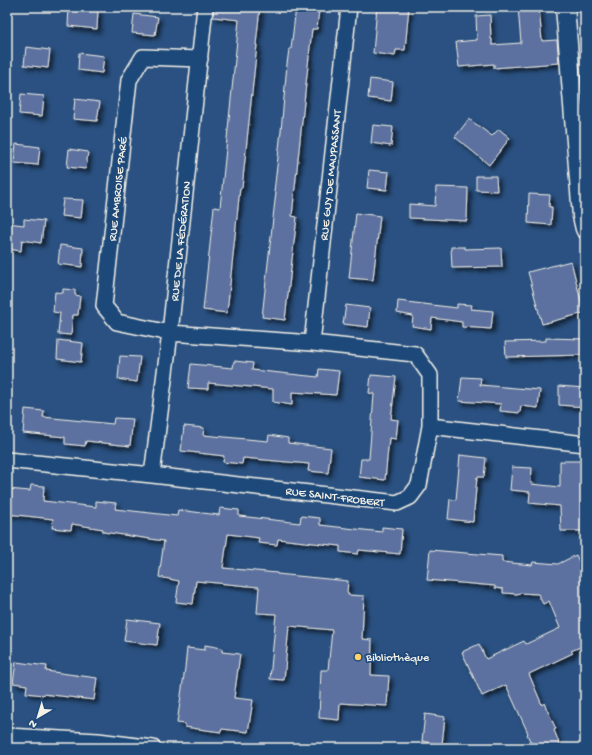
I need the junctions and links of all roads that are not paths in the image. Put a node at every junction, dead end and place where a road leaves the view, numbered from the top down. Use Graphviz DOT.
graph roads {
  1 [pos="205,7"];
  2 [pos="349,7"];
  3 [pos="565,7"];
  4 [pos="200,59"];
  5 [pos="585,229"];
  6 [pos="170,333"];
  7 [pos="312,342"];
  8 [pos="430,426"];
  9 [pos="585,444"];
  10 [pos="7,460"];
  11 [pos="152,475"];
  12 [pos="7,736"];
  13 [pos="153,748"];
  1 -- 4 [label="street, RUE DE LA FÉDÉRATION"];
  2 -- 7 [label="street, RUE GUY DE MAUPASSANT"];
  3 -- 5 [label="street"];
  4 -- 6 [label="street, RUE DE LA FÉDÉRATION"];
  4 -- 6 [label="street, RUE AMBROISE PARÉ"];
  6 -- 7 [label="street, RUE SAINT-FROBERT"];
  6 -- 11 [label="street, RUE DE LA FÉDÉRATION"];
  7 -- 8 [label="street, RUE SAINT-FROBERT"];
  8 -- 9 [label="street"];
  8 -- 11 [label="street, RUE SAINT-FROBERT"];
  10 -- 11 [label="street, RUE SAINT-FROBERT"];
  12 -- 13 [label="street"];
}
